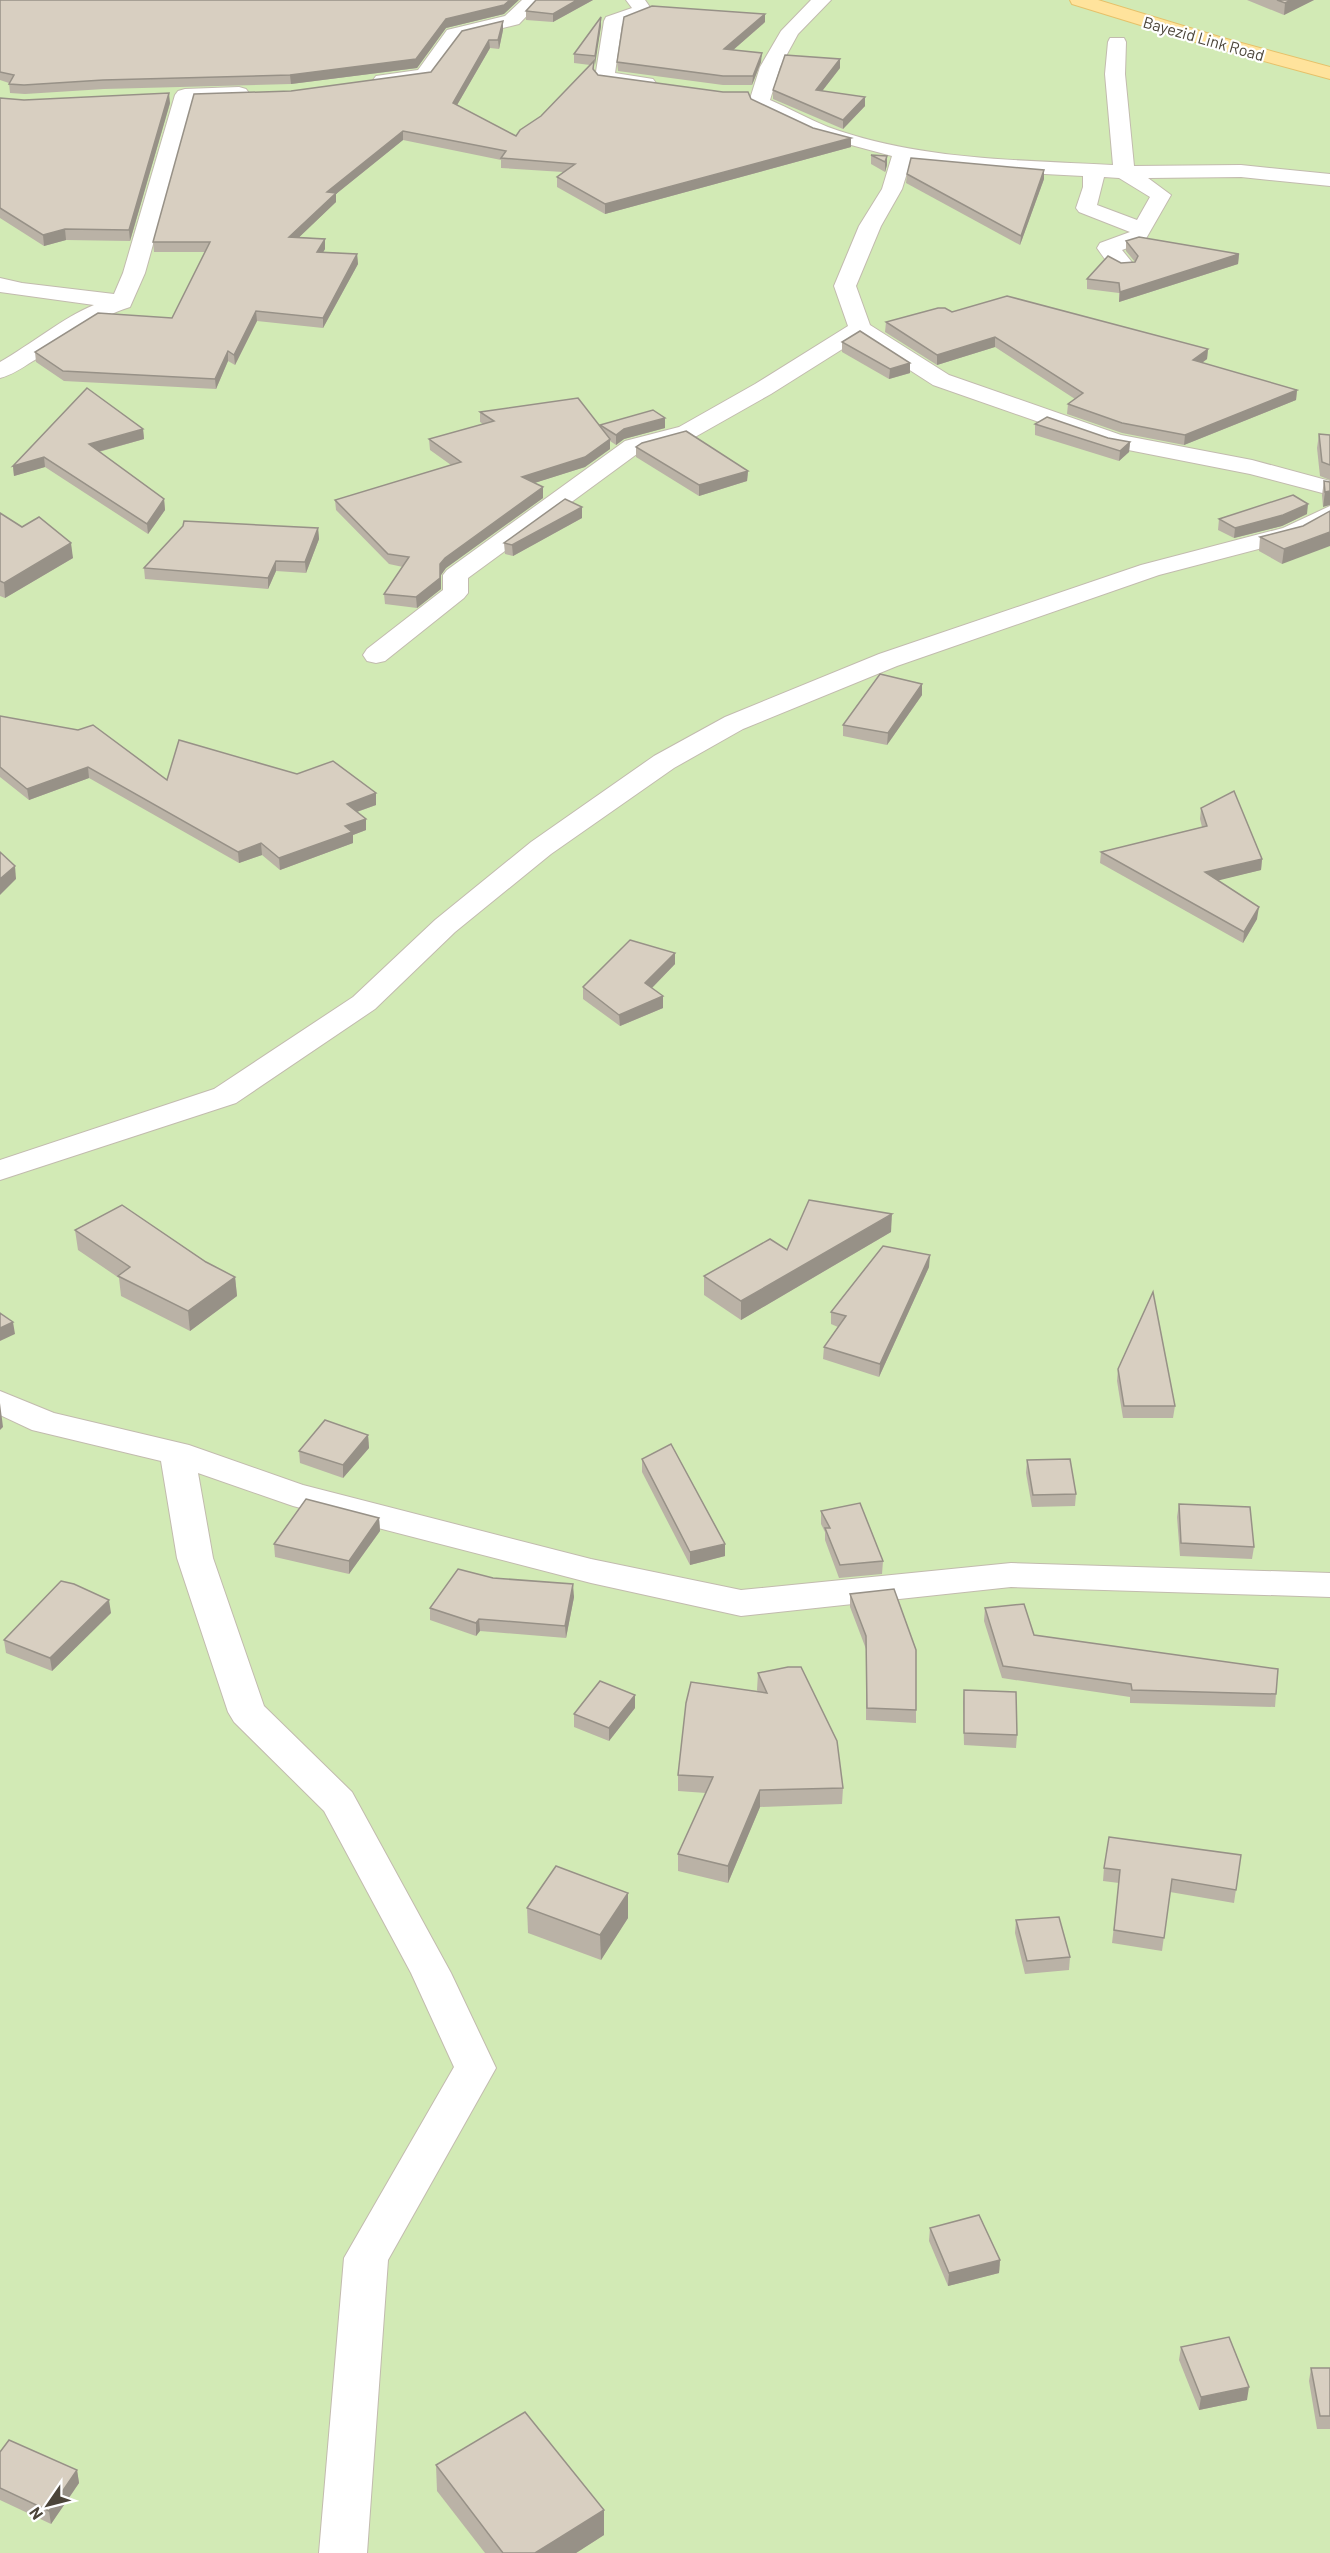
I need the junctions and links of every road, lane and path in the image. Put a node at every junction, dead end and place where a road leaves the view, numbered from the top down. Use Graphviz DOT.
graph roads {
  1 [pos="532,0"];
  2 [pos="635,0"];
  3 [pos="822,0"];
  4 [pos="1079,0"];
  5 [pos="1122,0"];
  6 [pos="1117,42"];
  7 [pos="1330,60"];
  8 [pos="1330,73"];
  9 [pos="369,82"];
  10 [pos="664,85"];
  11 [pos="256,93"];
  12 [pos="185,95"];
  13 [pos="162,96"];
  14 [pos="903,153"];
  15 [pos="1094,170"];
  16 [pos="1124,172"];
  17 [pos="1330,180"];
  18 [pos="1143,229"];
  19 [pos="1124,266"];
  20 [pos="0,285"];
  21 [pos="123,302"];
  22 [pos="860,328"];
  23 [pos="0,371"];
  24 [pos="1330,488"];
  25 [pos="1330,513"];
  26 [pos="376,655"];
  27 [pos="0,1170"];
  28 [pos="0,1402"];
  29 [pos="177,1453"];
  30 [pos="1330,1585"];
  31 [pos="343,2553"];
  1 -- 9 [label="street"];
  2 -- 10 [label="street"];
  3 -- 14 [label="street"];
  4 -- 8 [label="main road, Bayezid Link Road"];
  5 -- 7 [label="main road, Bayezid Link Road"];
  6 -- 16 [label="street"];
  11 -- 12 [label="street"];
  12 -- 13 [label="street"];
  12 -- 21 [label="street"];
  14 -- 15 [label="street"];
  14 -- 22 [label="street"];
  15 -- 16 [label="street"];
  15 -- 18 [label="street"];
  16 -- 17 [label="street"];
  16 -- 18 [label="street"];
  18 -- 19 [label="street"];
  20 -- 21 [label="street"];
  21 -- 23 [label="street"];
  22 -- 24 [label="street"];
  22 -- 26 [label="street"];
  25 -- 27 [label="street"];
  28 -- 29 [label="street"];
  29 -- 30 [label="street"];
  29 -- 31 [label="street"];
}
